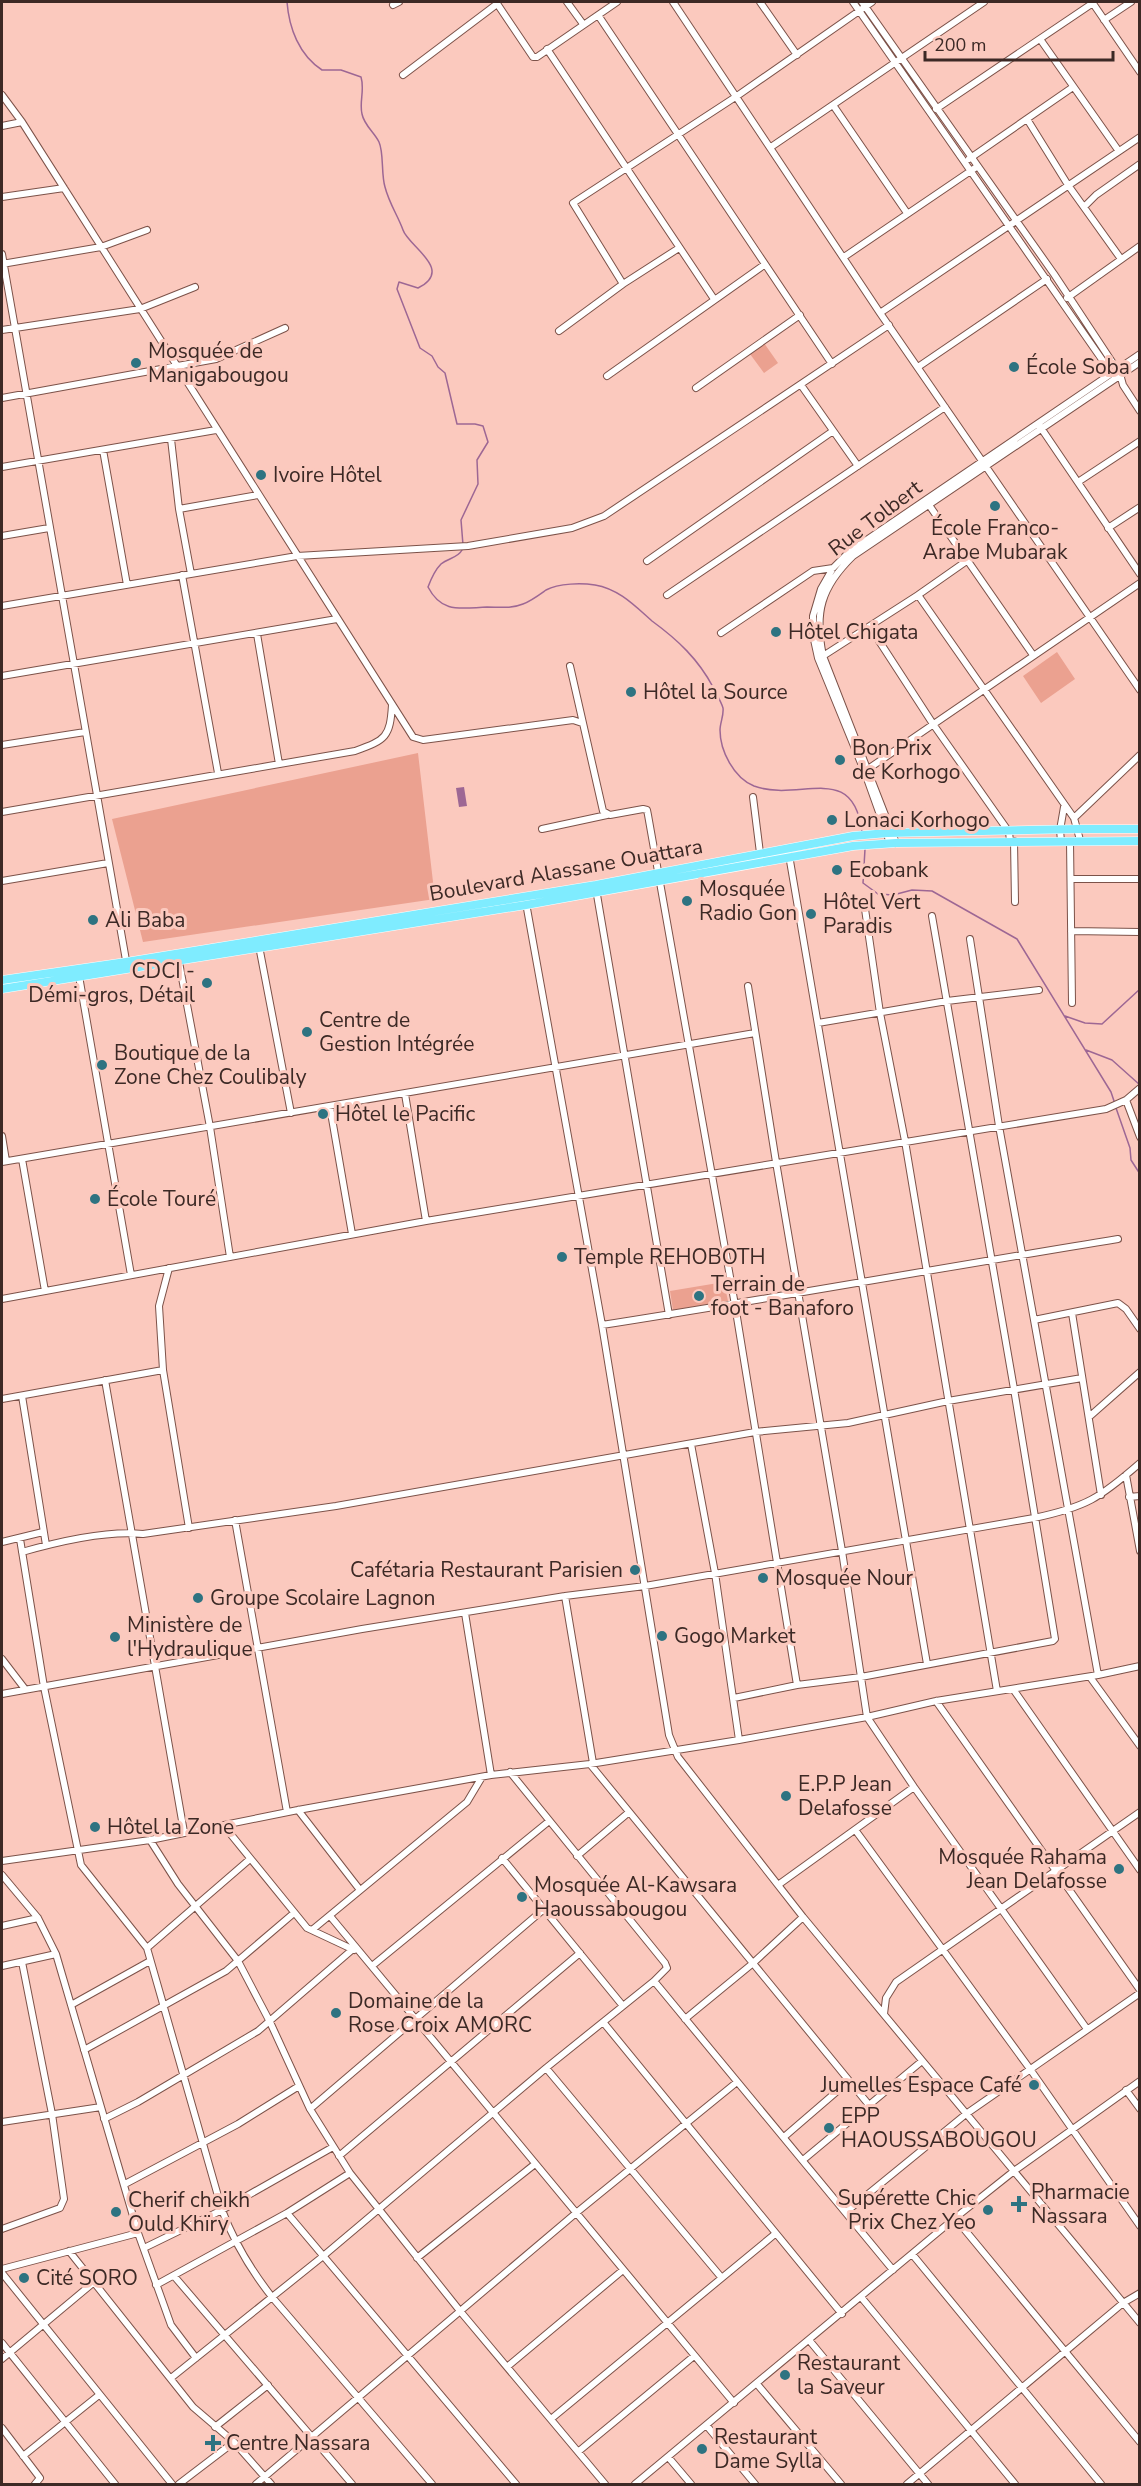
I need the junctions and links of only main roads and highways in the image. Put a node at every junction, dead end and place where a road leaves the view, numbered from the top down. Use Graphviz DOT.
graph roads {
  1 [pos="1140,829"];
  2 [pos="1140,841"];
  3 [pos="660,877"];
  4 [pos="596,889"];
  5 [pos="394,918"];
  6 [pos="396,927"];
  7 [pos="127,966"];
  8 [pos="4,984"];
  1 -- 3 [label="main road, Boulevard Alassane Ouattara"];
  2 -- 3 [label="main road, Boulevard Alassane Ouattara"];
  3 -- 4 [label="main road, Boulevard Alassane Ouattara"];
  4 -- 5 [label="main road, Boulevard Alassane Ouattara"];
  4 -- 6 [label="main road, Boulevard Alassane Ouattara"];
  5 -- 6 [label="main road"];
  5 -- 7 [label="main road, Boulevard Alassane Ouattara"];
  6 -- 7 [label="main road, Boulevard Alassane Ouattara"];
  7 -- 8 [label="main road, Boulevard Alassane Ouattara"];
  7 -- 8 [label="main road, Boulevard Alassane Ouattara"];
}
